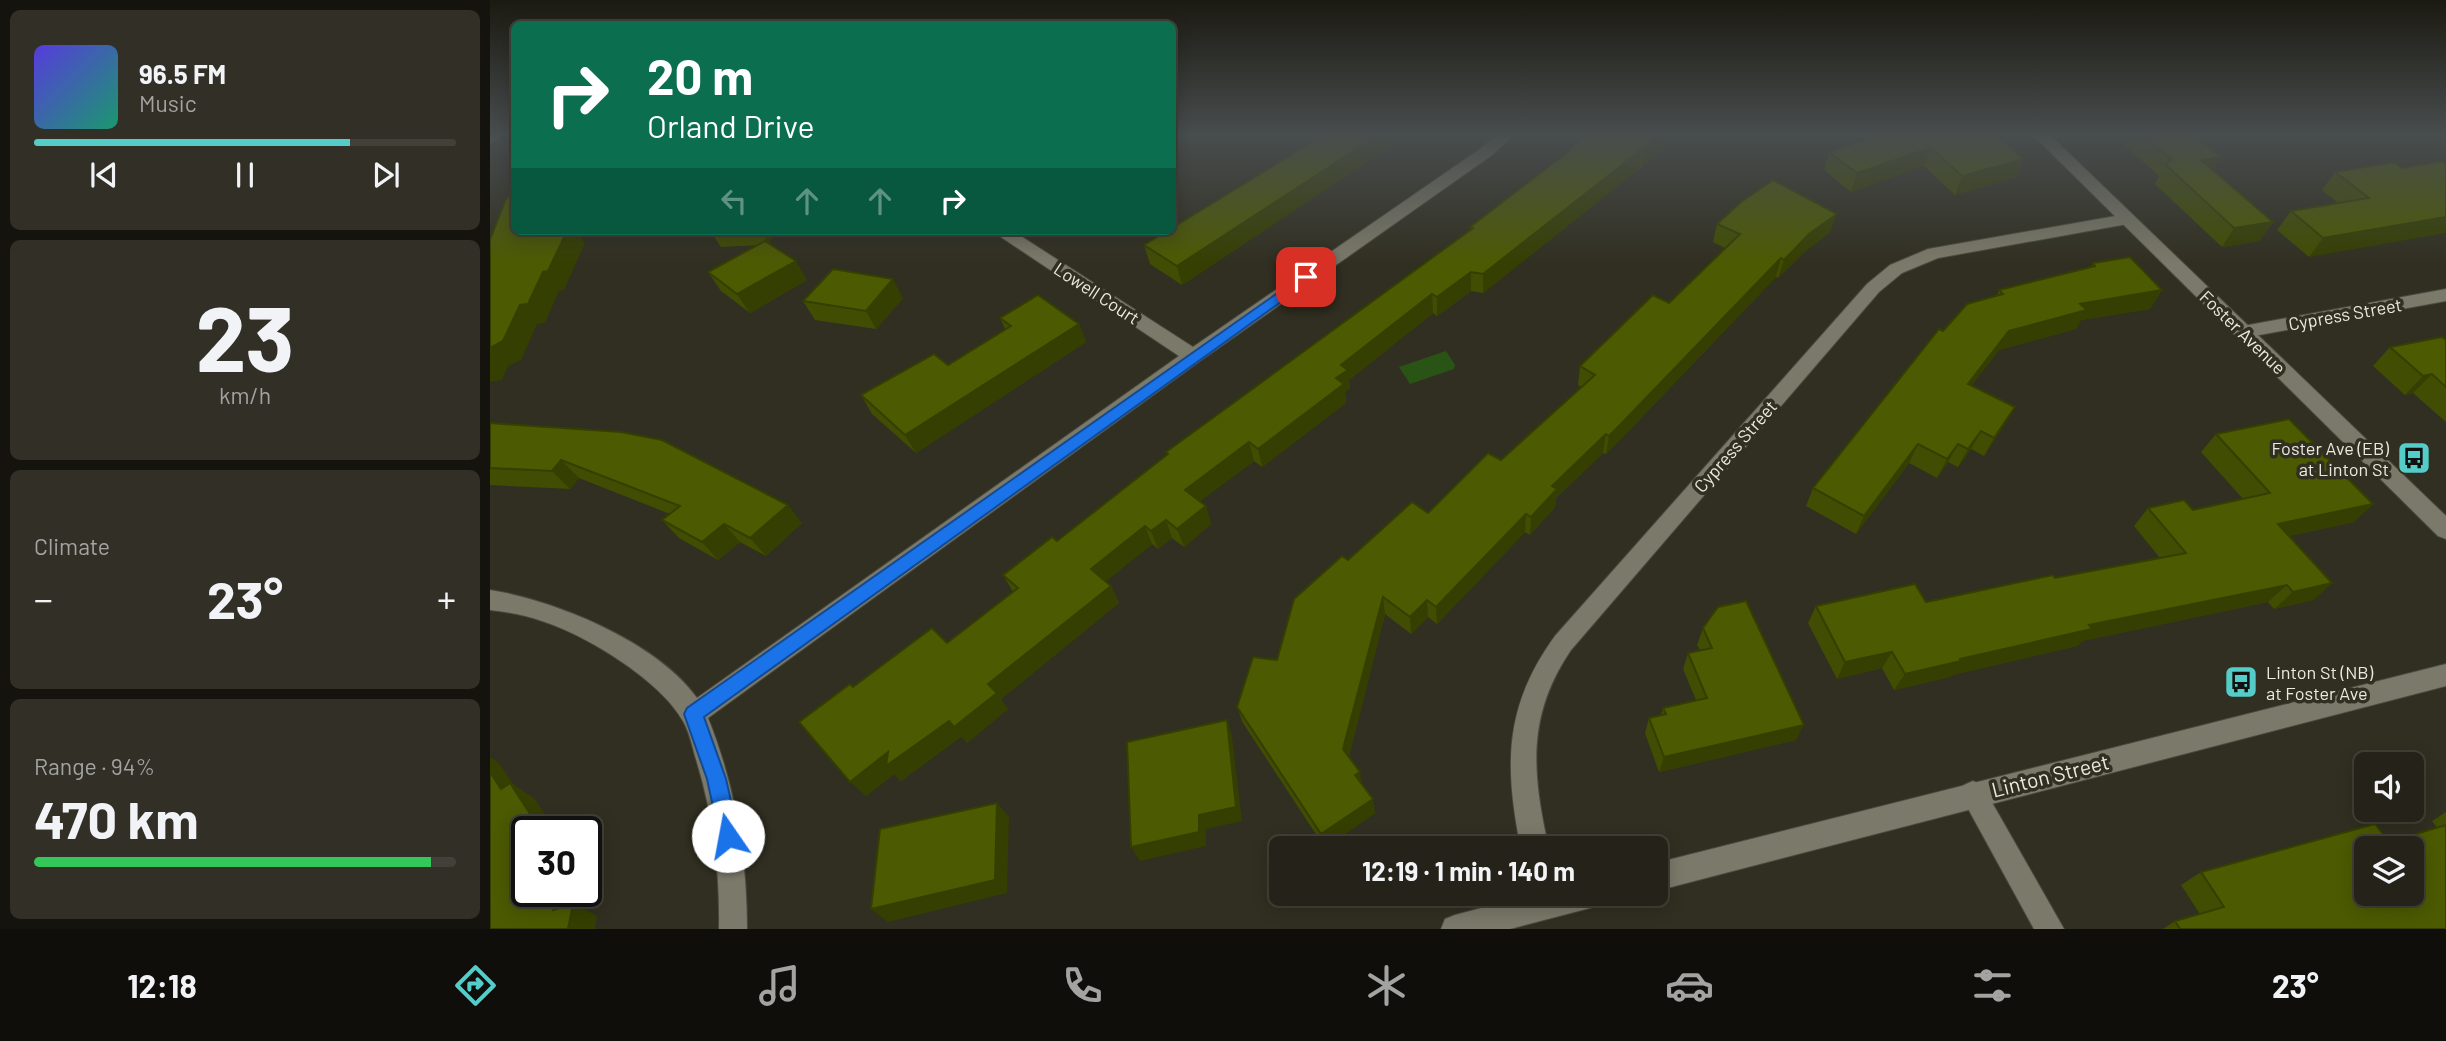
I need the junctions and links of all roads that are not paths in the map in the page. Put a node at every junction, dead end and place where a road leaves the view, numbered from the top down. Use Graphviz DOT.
graph roads {
  1 [pos="1450,177"];
  2 [pos="2084,177"];
  3 [pos="2127,219"];
  4 [pos="1007,235"];
  5 [pos="2446,295"];
  6 [pos="2243,332"];
  7 [pos="1193,356"];
  8 [pos="2446,530"];
  9 [pos="490,600"];
  10 [pos="2446,675"];
  11 [pos="694,714"];
  12 [pos="1973,794"];
  13 [pos="1533,836"];
  14 [pos="1668,874"];
  15 [pos="1529,906"];
  16 [pos="733,929"];
  17 [pos="1455,929"];
  18 [pos="2050,929"];
  1 -- 7 [label="street"];
  2 -- 3 [label="street, Foster Avenue"];
  3 -- 6 [label="street, Foster Avenue"];
  3 -- 13 [label="street, Cypress Street"];
  4 -- 7 [label="street, Lowell Court"];
  5 -- 6 [label="street, Cypress Street"];
  6 -- 8 [label="street, Foster Avenue"];
  7 -- 11 [label="street"];
  9 -- 11 [label="street"];
  10 -- 12 [label="street, Linton Street"];
  11 -- 16 [label="street"];
  12 -- 14 [label="street, Linton Street"];
  12 -- 18 [label="street"];
  15 -- 17 [label="street"];
}
